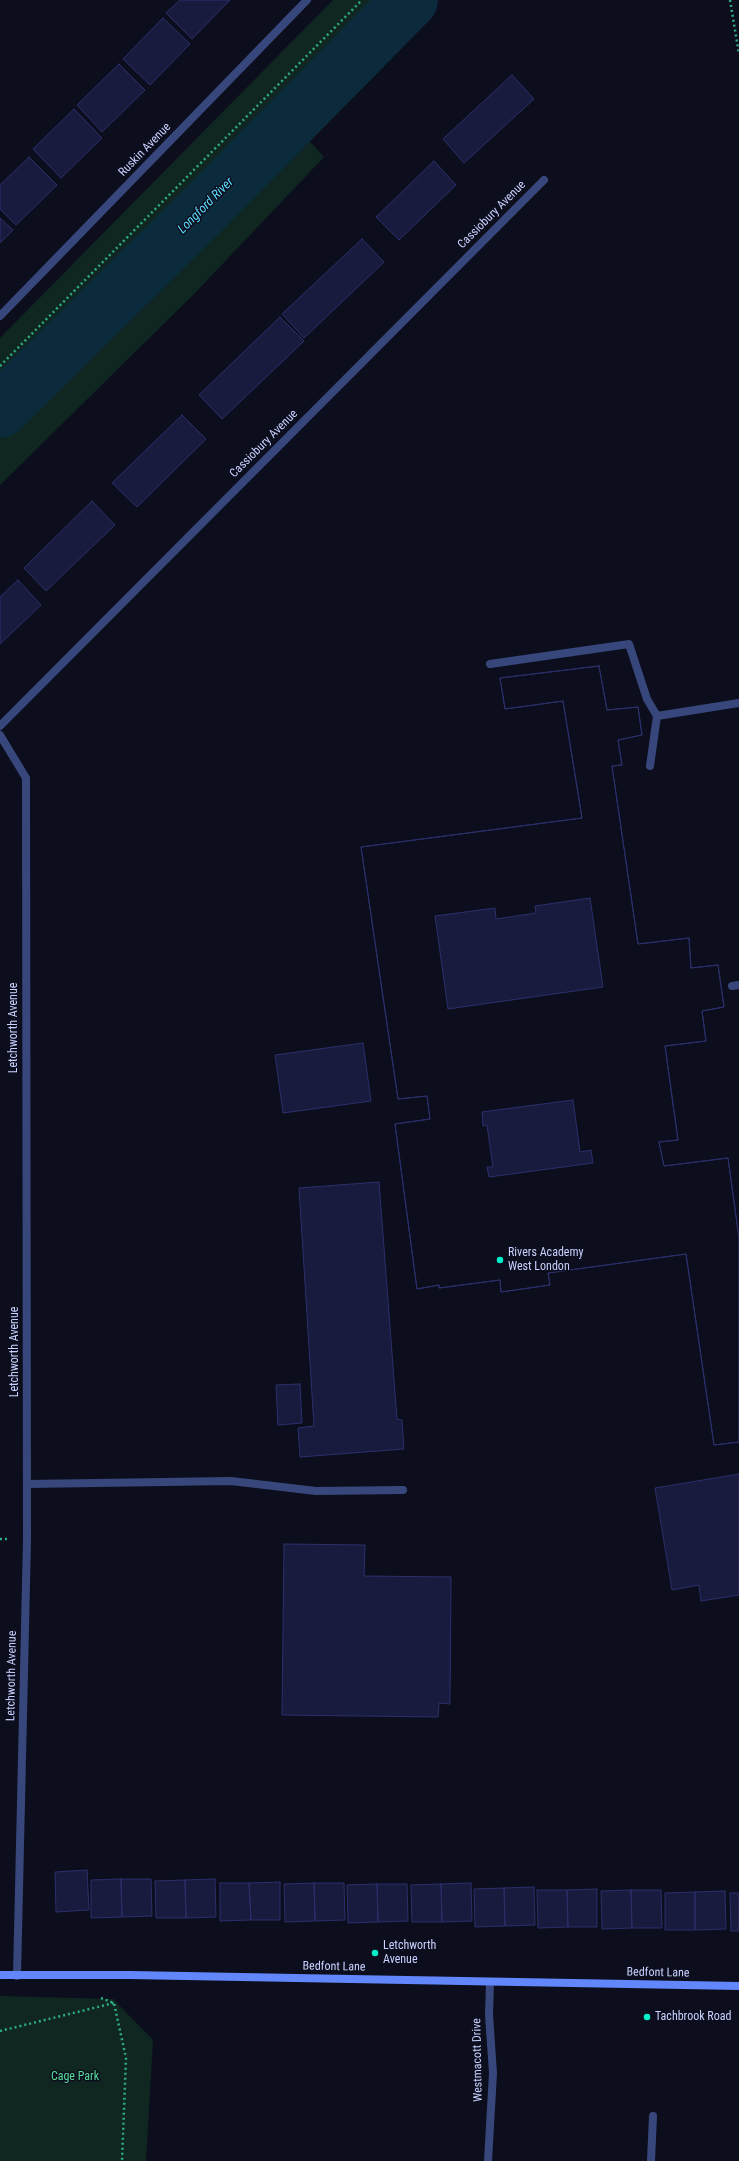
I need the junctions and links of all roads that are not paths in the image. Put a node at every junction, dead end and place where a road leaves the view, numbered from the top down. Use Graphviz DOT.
graph roads {
  1 [pos="307,0"];
  2 [pos="544,180"];
  3 [pos="0,316"];
  4 [pos="490,664"];
  5 [pos="739,703"];
  6 [pos="657,716"];
  7 [pos="0,726"];
  8 [pos="0,735"];
  9 [pos="650,766"];
  10 [pos="27,1484"];
  11 [pos="403,1490"];
  12 [pos="0,1975"];
  13 [pos="18,1976"];
  14 [pos="490,1982"];
  15 [pos="739,1986"];
  16 [pos="652,2116"];
  17 [pos="488,2161"];
  18 [pos="651,2161"];
  1 -- 3 [label="street, Ruskin Avenue"];
  2 -- 7 [label="street, Cassiobury Avenue"];
  4 -- 6 [label="street"];
  5 -- 6 [label="street"];
  6 -- 9 [label="street"];
  8 -- 10 [label="street, Letchworth Avenue"];
  10 -- 11 [label="street"];
  10 -- 13 [label="street, Letchworth Avenue"];
  12 -- 13 [label="main road, Bedfont Lane"];
  13 -- 14 [label="main road, Bedfont Lane"];
  14 -- 15 [label="main road, Bedfont Lane"];
  14 -- 17 [label="street, Westmacott Drive"];
  16 -- 18 [label="street"];
}
